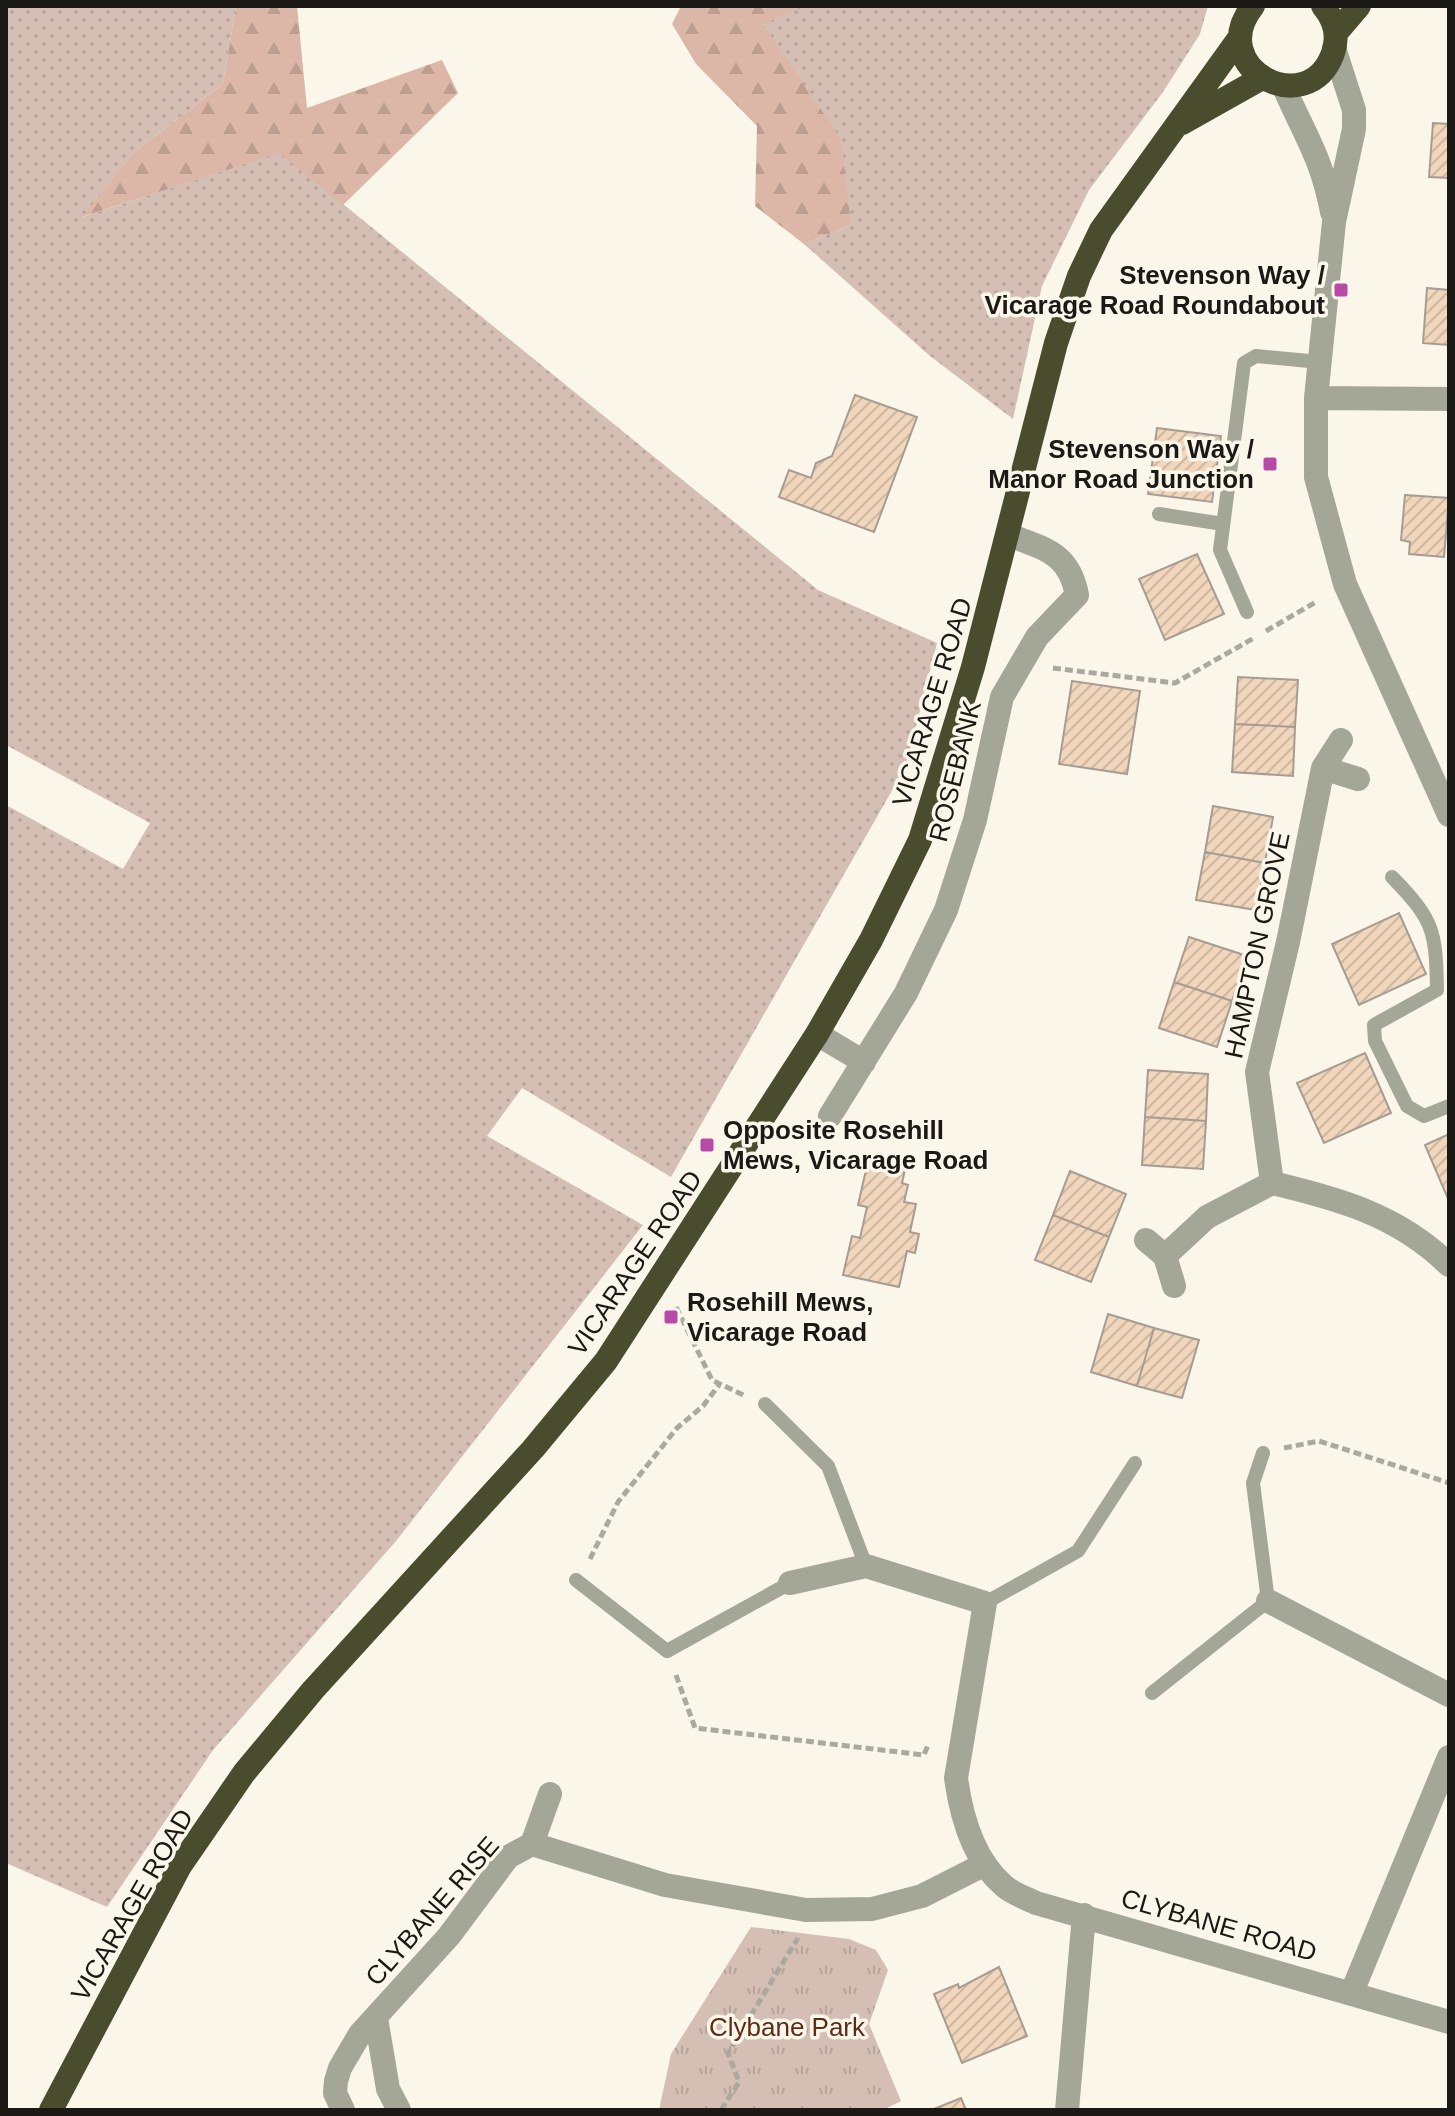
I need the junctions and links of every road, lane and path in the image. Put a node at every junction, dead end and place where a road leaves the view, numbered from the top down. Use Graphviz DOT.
graph roads {
  1 [pos="1253,6"];
  2 [pos="1323,6"];
  3 [pos="1359,6"];
  4 [pos="1240,37"];
  5 [pos="1335,41"];
  6 [pos="1273,82"];
  7 [pos="1173,128"];
  8 [pos="1334,222"];
  9 [pos="1319,362"];
  10 [pos="1316,398"];
  11 [pos="1449,399"];
  12 [pos="1159,514"];
  13 [pos="1223,524"];
  14 [pos="1009,535"];
  15 [pos="1316,602"];
  16 [pos="1247,612"];
  17 [pos="1020,664"];
  18 [pos="1341,740"];
  19 [pos="1323,768"];
  20 [pos="1358,779"];
  21 [pos="1449,815"];
  22 [pos="1392,877"];
  23 [pos="817,1034"];
  24 [pos="864,1062"];
  25 [pos="1449,1106"];
  26 [pos="830,1116"];
  27 [pos="1272,1183"];
  28 [pos="1440,1244"];
  29 [pos="1449,1265"];
  30 [pos="1174,1286"];
  31 [pos="674,1303"];
  32 [pos="719,1385"];
  33 [pos="765,1404"];
  34 [pos="1263,1453"];
  35 [pos="1135,1463"];
  36 [pos="1449,1483"];
  37 [pos="866,1566"];
  38 [pos="576,1580"];
  39 [pos="790,1583"];
  40 [pos="1268,1601"];
  41 [pos="985,1603"];
  42 [pos="667,1651"];
  43 [pos="1152,1693"];
  44 [pos="1449,1695"];
  45 [pos="929,1741"];
  46 [pos="1449,1757"];
  47 [pos="550,1794"];
  48 [pos="532,1844"];
  49 [pos="985,1864"];
  50 [pos="806,1910"];
  51 [pos="1084,1915"];
  52 [pos="1352,1992"];
  53 [pos="376,2018"];
  54 [pos="1449,2022"];
  55 [pos="51,2110"];
  56 [pos="343,2110"];
  57 [pos="399,2110"];
  58 [pos="721,2110"];
  59 [pos="1067,2110"];
  1 -- 4 [label="highway, VICARAGE ROAD"];
  2 -- 5 [label="highway"];
  3 -- 5 [label="highway, VICARAGE ROAD"];
  4 -- 6 [label="highway"];
  4 -- 7 [label="highway, VICARAGE ROAD"];
  5 -- 6 [label="highway, VICARAGE ROAD"];
  5 -- 8 [label="street"];
  6 -- 7 [label="highway, VICARAGE ROAD"];
  6 -- 8 [label="street"];
  7 -- 14 [label="highway, VICARAGE ROAD"];
  8 -- 9 [label="street"];
  9 -- 10 [label="street"];
  9 -- 13 [label="lane"];
  10 -- 11 [label="street"];
  10 -- 21 [label="street"];
  12 -- 13 [label="lane"];
  13 -- 16 [label="lane"];
  14 -- 17 [label="street, ROSEBANK"];
  14 -- 23 [label="highway, VICARAGE ROAD"];
  15 -- 17 [label="path"];
  17 -- 24 [label="street, ROSEBANK"];
  18 -- 19 [label="street, HAMPTON GROVE"];
  19 -- 20 [label="street"];
  19 -- 27 [label="street, HAMPTON GROVE"];
  22 -- 25 [label="lane"];
  23 -- 24 [label="street"];
  23 -- 55 [label="highway, VICARAGE ROAD"];
  24 -- 26 [label="street, ROSEBANK"];
  27 -- 28 [label="street"];
  27 -- 30 [label="street"];
  28 -- 29 [label="street"];
  31 -- 32 [label="path"];
  32 -- 33 [label="path"];
  32 -- 38 [label="path"];
  33 -- 37 [label="lane"];
  34 -- 36 [label="path"];
  34 -- 40 [label="lane"];
  35 -- 41 [label="lane"];
  37 -- 39 [label="street"];
  37 -- 41 [label="street"];
  38 -- 42 [label="lane"];
  39 -- 42 [label="lane"];
  40 -- 43 [label="lane"];
  40 -- 44 [label="street"];
  41 -- 49 [label="street"];
  42 -- 45 [label="path"];
  46 -- 52 [label="street"];
  47 -- 48 [label="street, CLYBANE RISE"];
  48 -- 50 [label="street, CLYBANE RISE"];
  48 -- 53 [label="street, CLYBANE RISE"];
  49 -- 50 [label="street, CLYBANE RISE"];
  49 -- 51 [label="street, CLYBANE ROAD"];
  50 -- 58 [label="path"];
  51 -- 52 [label="street, CLYBANE ROAD"];
  51 -- 59 [label="street"];
  52 -- 54 [label="street, CLYBANE ROAD"];
  53 -- 56 [label="street, CLYBANE RISE"];
  53 -- 57 [label="street, CLYBANE RISE"];
}
